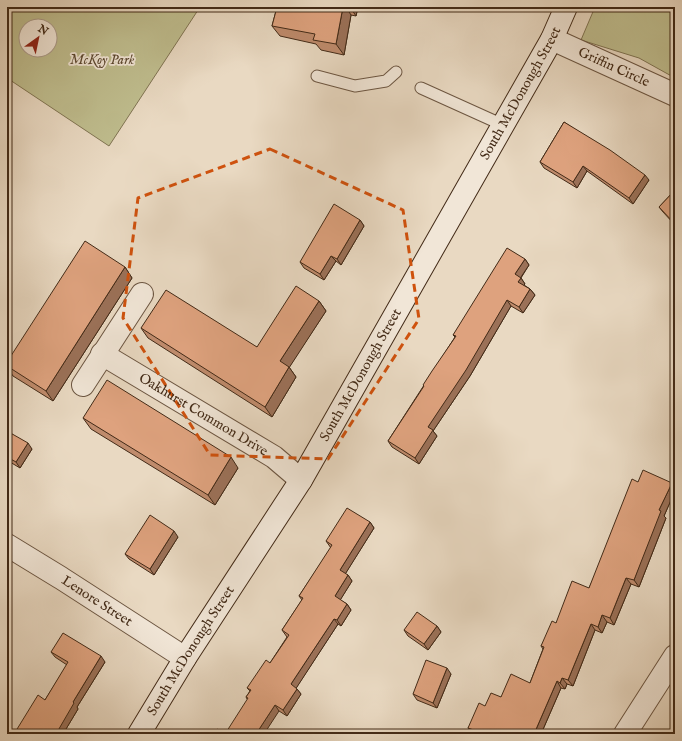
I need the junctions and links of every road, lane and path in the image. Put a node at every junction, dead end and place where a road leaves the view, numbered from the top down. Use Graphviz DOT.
graph roads {
  1 [pos="566,7"];
  2 [pos="552,39"];
  3 [pos="396,72"];
  4 [pos="316,76"];
  5 [pos="421,88"];
  6 [pos="675,95"];
  7 [pos="503,125"];
  8 [pos="142,294"];
  9 [pos="102,354"];
  10 [pos="83,385"];
  11 [pos="301,480"];
  12 [pos="7,545"];
  13 [pos="675,656"];
  14 [pos="185,658"];
  15 [pos="139,734"];
  16 [pos="625,734"];
  1 -- 2 [label="street, South McDonough Street"];
  2 -- 6 [label="street, Griffin Circle"];
  2 -- 7 [label="street, South McDonough Street"];
  3 -- 4 [label="lane"];
  5 -- 7 [label="lane"];
  7 -- 11 [label="street, South McDonough Street"];
  8 -- 9 [label="street"];
  9 -- 10 [label="street"];
  9 -- 11 [label="street, Oakhurst Common Drive"];
  11 -- 14 [label="street, South McDonough Street"];
  12 -- 14 [label="street, Lenore Street"];
  13 -- 16 [label="street"];
  14 -- 15 [label="street, South McDonough Street"];
}
